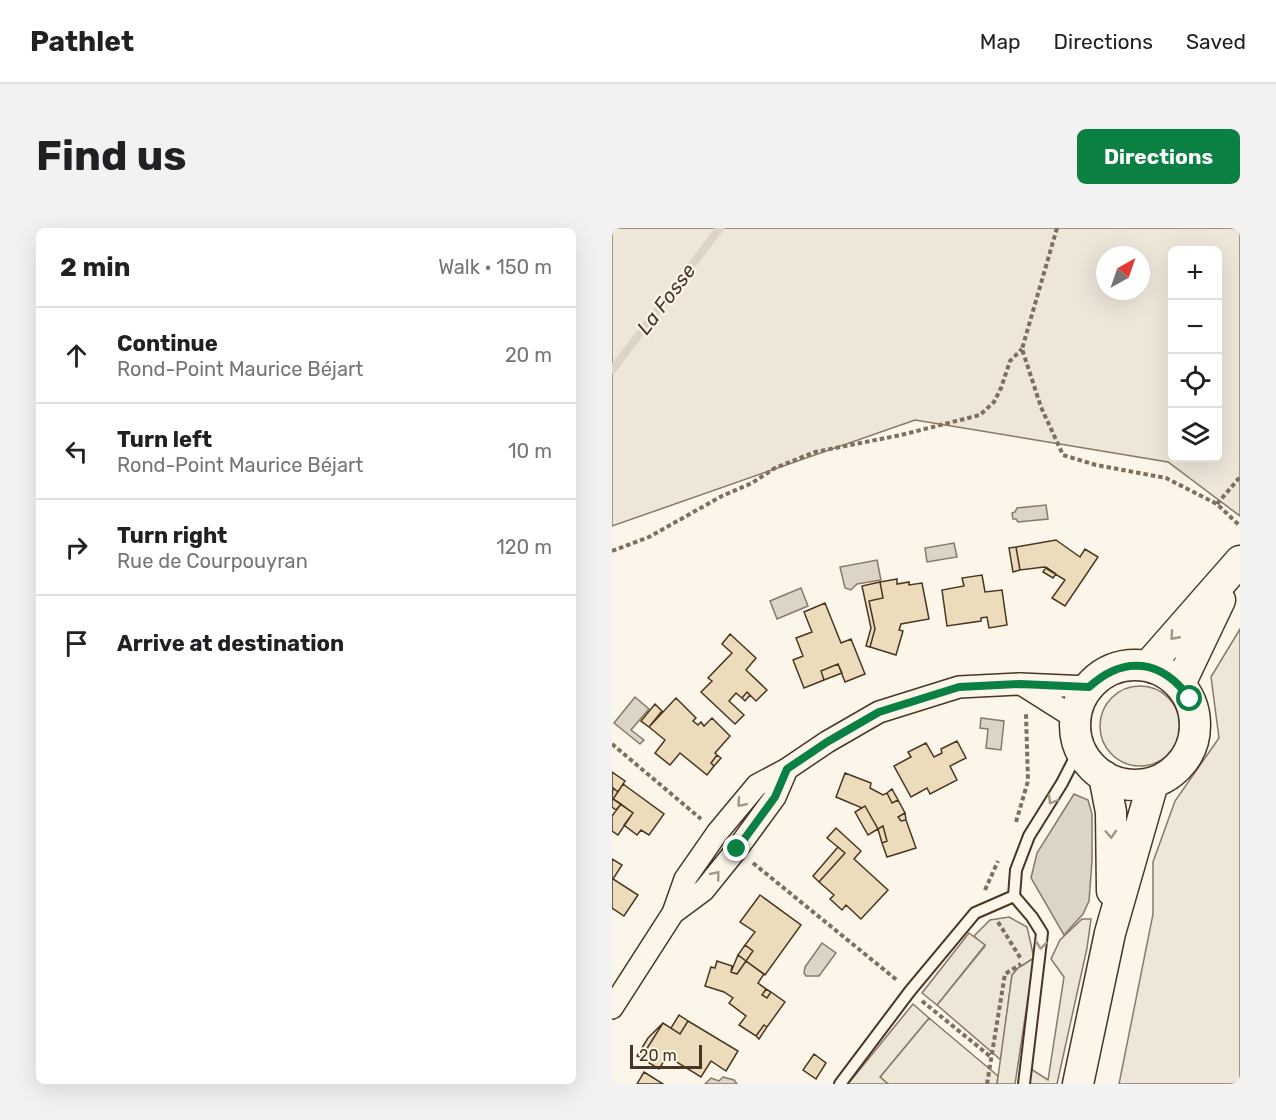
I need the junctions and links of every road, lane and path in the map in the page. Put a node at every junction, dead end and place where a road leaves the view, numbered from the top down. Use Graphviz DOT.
graph roads {
  1 [pos="1057,228"];
  2 [pos="1022,349"];
  3 [pos="1240,477"];
  4 [pos="1217,504"];
  5 [pos="1240,526"];
  6 [pos="612,551"];
  7 [pos="1240,561"];
  8 [pos="1240,567"];
  9 [pos="1148,666"];
  10 [pos="1020,684"];
  11 [pos="1180,684"];
  12 [pos="1089,687"];
  13 [pos="1075,718"];
  14 [pos="612,744"];
  15 [pos="1080,748"];
  16 [pos="787,769"];
  17 [pos="1104,776"];
  18 [pos="1154,783"];
  19 [pos="717,833"];
  20 [pos="737,849"];
  21 [pos="1014,896"];
  22 [pos="673,913"];
  23 [pos="1110,933"];
  24 [pos="910,991"];
  25 [pos="612,1008"];
  26 [pos="991,1057"];
  27 [pos="840,1084"];
  28 [pos="1024,1084"];
  29 [pos="1078,1084"];
  1 -- 2 [label="path"];
  2 -- 4 [label="path"];
  2 -- 6 [label="path"];
  3 -- 4 [label="path"];
  4 -- 5 [label="path"];
  7 -- 9 [label="street, one-way"];
  8 -- 11 [label="street"];
  9 -- 11 [label="street"];
  9 -- 12 [label="street"];
  10 -- 12 [label="street"];
  10 -- 13 [label="street"];
  10 -- 16 [label="street"];
  11 -- 18 [label="street"];
  12 -- 13 [label="street"];
  13 -- 15 [label="street"];
  14 -- 19 [label="path"];
  15 -- 17 [label="street"];
  15 -- 21 [label="lane, one-way"];
  16 -- 19 [label="street, one-way"];
  16 -- 20 [label="street"];
  17 -- 18 [label="street"];
  17 -- 23 [label="street, one-way"];
  18 -- 23 [label="street"];
  19 -- 22 [label="street"];
  22 -- 20 [label="street, one-way"];
  20 -- 24 [label="path"];
  21 -- 24 [label="lane"];
  21 -- 28 [label="lane, one-way"];
  22 -- 25 [label="street"];
  23 -- 29 [label="street"];
  24 -- 26 [label="path"];
  24 -- 27 [label="lane"];
}
